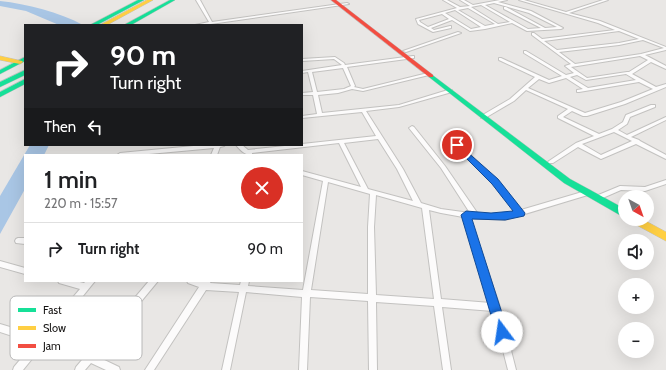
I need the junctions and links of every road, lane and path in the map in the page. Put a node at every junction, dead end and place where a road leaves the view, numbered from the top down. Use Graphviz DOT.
graph roads {
  1 [pos="142,0"];
  2 [pos="151,0"];
  3 [pos="160,0"];
  4 [pos="173,0"];
  5 [pos="198,0"];
  6 [pos="445,0"];
  7 [pos="462,0"];
  8 [pos="480,0"];
  9 [pos="505,0"];
  10 [pos="522,0"];
  11 [pos="606,0"];
  12 [pos="340,2"];
  13 [pos="495,2"];
  14 [pos="481,4"];
  15 [pos="486,4"];
  16 [pos="471,6"];
  17 [pos="459,8"];
  18 [pos="455,9"];
  19 [pos="568,12"];
  20 [pos="442,13"];
  21 [pos="452,19"];
  22 [pos="513,22"];
  23 [pos="211,23"];
  24 [pos="97,24"];
  25 [pos="115,24"];
  26 [pos="129,24"];
  27 [pos="204,24"];
  28 [pos="498,25"];
  29 [pos="450,27"];
  30 [pos="428,28"];
  31 [pos="485,28"];
  32 [pos="546,29"];
  33 [pos="622,30"];
  34 [pos="459,33"];
  35 [pos="533,34"];
  36 [pos="644,39"];
  37 [pos="542,40"];
  38 [pos="666,48"];
  39 [pos="557,51"];
  40 [pos="525,52"];
  41 [pos="408,55"];
  42 [pos="641,55"];
  43 [pos="0,58"];
  44 [pos="500,59"];
  45 [pos="303,60"];
  46 [pos="651,60"];
  47 [pos="0,62"];
  48 [pos="21,63"];
  49 [pos="573,64"];
  50 [pos="343,68"];
  51 [pos="666,68"];
  52 [pos="310,71"];
  53 [pos="0,72"];
  54 [pos="303,72"];
  55 [pos="24,73"];
  56 [pos="578,73"];
  57 [pos="428,74"];
  58 [pos="629,74"];
  59 [pos="568,76"];
  60 [pos="538,77"];
  61 [pos="0,79"];
  62 [pos="641,80"];
  63 [pos="24,82"];
  64 [pos="0,86"];
  65 [pos="665,86"];
  66 [pos="352,88"];
  67 [pos="525,88"];
  68 [pos="656,89"];
  69 [pos="588,90"];
  70 [pos="450,91"];
  71 [pos="579,91"];
  72 [pos="314,93"];
  73 [pos="303,94"];
  74 [pos="0,95"];
  75 [pos="653,106"];
  76 [pos="571,109"];
  77 [pos="363,110"];
  78 [pos="320,115"];
  79 [pos="485,116"];
  80 [pos="303,117"];
  81 [pos="666,118"];
  82 [pos="412,128"];
  83 [pos="614,130"];
  84 [pos="599,136"];
  85 [pos="629,136"];
  86 [pos="379,137"];
  87 [pos="637,141"];
  88 [pos="341,142"];
  89 [pos="578,144"];
  90 [pos="457,145"];
  91 [pos="219,146"];
  92 [pos="240,146"];
  93 [pos="150,154"];
  94 [pos="251,154"];
  95 [pos="666,157"];
  96 [pos="551,162"];
  97 [pos="303,173"];
  98 [pos="326,179"];
  99 [pos="666,182"];
  100 [pos="365,189"];
  101 [pos="588,191"];
  102 [pos="373,192"];
  103 [pos="598,198"];
  104 [pos="421,205"];
  105 [pos="618,210"];
  106 [pos="520,213"];
  107 [pos="466,215"];
  108 [pos="476,216"];
  109 [pos="646,226"];
  110 [pos="666,237"];
  111 [pos="0,264"];
  112 [pos="24,271"];
  113 [pos="71,282"];
  114 [pos="153,282"];
  115 [pos="196,282"];
  116 [pos="88,284"];
  117 [pos="206,284"];
  118 [pos="244,285"];
  119 [pos="306,294"];
  120 [pos="78,296"];
  121 [pos="142,296"];
  122 [pos="372,299"];
  123 [pos="438,304"];
  124 [pos="496,307"];
  125 [pos="0,328"];
  126 [pos="10,331"];
  127 [pos="25,360"];
  128 [pos="88,360"];
  129 [pos="94,360"];
  130 [pos="17,370"];
  131 [pos="79,370"];
  132 [pos="116,370"];
  133 [pos="149,370"];
  134 [pos="226,370"];
  135 [pos="303,370"];
  136 [pos="373,370"];
  137 [pos="447,370"];
  138 [pos="512,370"];
  1 -- 24 [label="main road"];
  2 -- 24 [label="main road"];
  3 -- 25 [label="main road"];
  4 -- 26 [label="main road"];
  5 -- 23 [label="street"];
  6 -- 17 [label="street"];
  7 -- 16 [label="street"];
  8 -- 15 [label="street"];
  9 -- 13 [label="street"];
  10 -- 19 [label="street"];
  11 -- 19 [label="street"];
  12 -- 23 [label="street"];
  12 -- 41 [label="main road"];
  13 -- 15 [label="street"];
  13 -- 32 [label="street"];
  13 -- 32 [label="street"];
  14 -- 15 [label="street"];
  14 -- 16 [label="street"];
  14 -- 22 [label="street"];
  16 -- 17 [label="street"];
  16 -- 28 [label="street"];
  17 -- 18 [label="street"];
  18 -- 20 [label="street"];
  18 -- 31 [label="street"];
  19 -- 33 [label="street"];
  20 -- 21 [label="street"];
  20 -- 30 [label="street"];
  21 -- 30 [label="street"];
  21 -- 31 [label="street"];
  22 -- 28 [label="street"];
  22 -- 32 [label="street"];
  23 -- 27 [label="street"];
  28 -- 31 [label="street"];
  29 -- 30 [label="street"];
  33 -- 36 [label="street"];
  33 -- 37 [label="street"];
  34 -- 41 [label="street"];
  35 -- 37 [label="street"];
  36 -- 38 [label="street"];
  36 -- 39 [label="street"];
  37 -- 39 [label="street"];
  38 -- 42 [label="street"];
  39 -- 49 [label="street"];
  40 -- 59 [label="street"];
  41 -- 50 [label="street"];
  41 -- 57 [label="main road"];
  41 -- 79 [label="main road"];
  42 -- 46 [label="street"];
  42 -- 49 [label="street"];
  43 -- 48 [label="main road"];
  44 -- 60 [label="street"];
  45 -- 50 [label="street"];
  46 -- 51 [label="street"];
  46 -- 58 [label="street"];
  47 -- 48 [label="main road"];
  48 -- 53 [label="main road"];
  48 -- 61 [label="main road"];
  49 -- 56 [label="street"];
  50 -- 52 [label="street"];
  50 -- 66 [label="street"];
  52 -- 54 [label="street"];
  52 -- 72 [label="street"];
  55 -- 64 [label="main road"];
  56 -- 58 [label="street"];
  56 -- 59 [label="street"];
  57 -- 66 [label="street"];
  57 -- 70 [label="main road"];
  58 -- 62 [label="street"];
  59 -- 60 [label="street"];
  59 -- 69 [label="street"];
  60 -- 67 [label="street"];
  62 -- 68 [label="street"];
  62 -- 69 [label="street"];
  63 -- 74 [label="main road"];
  65 -- 68 [label="street"];
  66 -- 72 [label="street"];
  67 -- 76 [label="street"];
  67 -- 79 [label="street"];
  68 -- 76 [label="street"];
  69 -- 71 [label="street"];
  70 -- 77 [label="street"];
  70 -- 79 [label="main road"];
  72 -- 73 [label="street"];
  72 -- 78 [label="street"];
  75 -- 83 [label="street"];
  76 -- 84 [label="street"];
  77 -- 78 [label="street"];
  77 -- 86 [label="street"];
  78 -- 80 [label="street"];
  79 -- 96 [label="main road"];
  79 -- 101 [label="main road"];
  81 -- 85 [label="street"];
  82 -- 108 [label="street"];
  83 -- 84 [label="street"];
  83 -- 85 [label="street"];
  84 -- 89 [label="street"];
  85 -- 87 [label="street"];
  86 -- 88 [label="street"];
  86 -- 104 [label="street"];
  87 -- 89 [label="street"];
  87 -- 95 [label="street"];
  88 -- 94 [label="street"];
  88 -- 100 [label="street"];
  89 -- 96 [label="street"];
  90 -- 106 [label="street"];
  91 -- 93 [label="street"];
  92 -- 94 [label="street"];
  96 -- 101 [label="main road"];
  97 -- 98 [label="street"];
  98 -- 100 [label="street"];
  98 -- 119 [label="street"];
  99 -- 103 [label="street"];
  100 -- 102 [label="street"];
  101 -- 103 [label="main road"];
  101 -- 106 [label="street"];
  102 -- 104 [label="street"];
  102 -- 122 [label="street"];
  103 -- 105 [label="main road"];
  104 -- 107 [label="street"];
  104 -- 123 [label="street"];
  106 -- 108 [label="street"];
  107 -- 108 [label="street"];
  107 -- 124 [label="street"];
  109 -- 110 [label="main road"];
  111 -- 112 [label="street"];
  113 -- 116 [label="street"];
  114 -- 121 [label="street"];
  115 -- 117 [label="street"];
  116 -- 120 [label="street"];
  117 -- 118 [label="street"];
  117 -- 133 [label="street"];
  118 -- 119 [label="street"];
  118 -- 134 [label="street"];
  119 -- 122 [label="street"];
  119 -- 135 [label="street"];
  122 -- 123 [label="street"];
  122 -- 136 [label="street"];
  123 -- 124 [label="street"];
  123 -- 137 [label="street"];
  124 -- 138 [label="street"];
  125 -- 126 [label="street"];
  127 -- 130 [label="street"];
  128 -- 131 [label="street"];
  129 -- 132 [label="street"];
}
